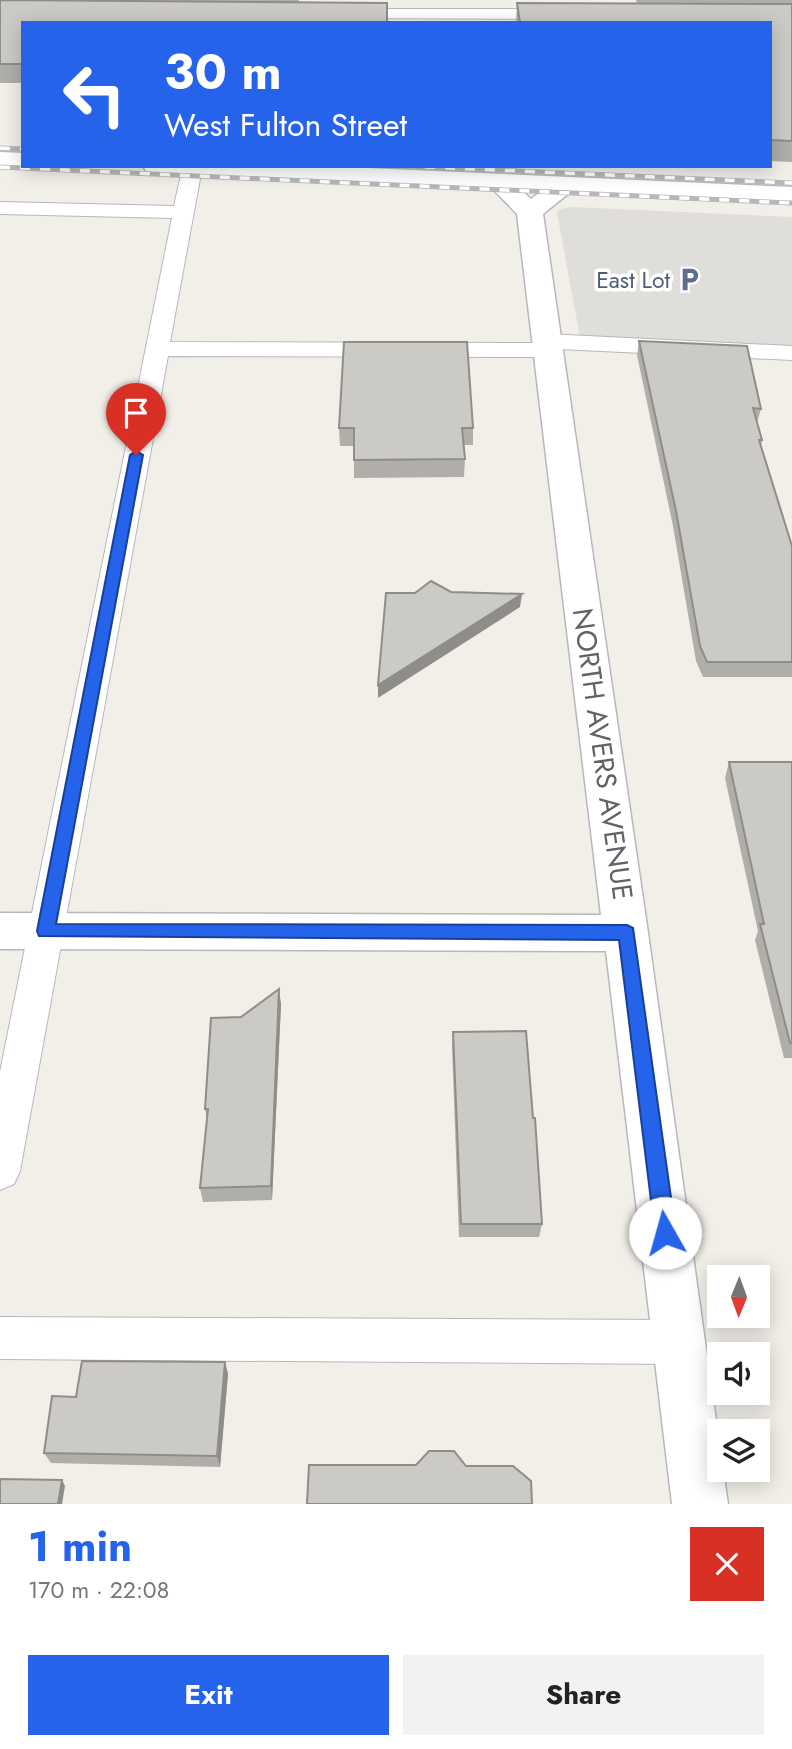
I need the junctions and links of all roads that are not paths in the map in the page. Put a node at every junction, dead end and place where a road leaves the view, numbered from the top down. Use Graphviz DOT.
graph roads {
  1 [pos="323,14"];
  2 [pos="572,14"];
  3 [pos="0,159"];
  4 [pos="21,160"];
  5 [pos="192,168"];
  6 [pos="497,181"];
  7 [pos="567,185"];
  8 [pos="792,195"];
  9 [pos="0,208"];
  10 [pos="183,212"];
  11 [pos="530,212"];
  12 [pos="548,345"];
  13 [pos="156,349"];
  14 [pos="792,353"];
  15 [pos="0,931"];
  16 [pos="46,931"];
  17 [pos="627,933"];
  18 [pos="0,1171"];
  19 [pos="0,1338"];
  20 [pos="679,1342"];
  21 [pos="700,1504"];
  1 -- 2 [label="lane"];
  3 -- 4 [label="street"];
  5 -- 6 [label="street"];
  5 -- 10 [label="lane"];
  6 -- 7 [label="street"];
  6 -- 11 [label="street"];
  7 -- 8 [label="street"];
  7 -- 11 [label="street"];
  9 -- 10 [label="lane"];
  10 -- 13 [label="lane"];
  11 -- 12 [label="street, NORTH AVERS AVENUE"];
  12 -- 13 [label="lane"];
  12 -- 14 [label="lane"];
  12 -- 17 [label="street, NORTH AVERS AVENUE"];
  13 -- 16 [label="lane"];
  15 -- 16 [label="street"];
  16 -- 17 [label="street"];
  16 -- 18 [label="lane"];
  17 -- 20 [label="street, NORTH AVERS AVENUE"];
  19 -- 20 [label="lane"];
  20 -- 21 [label="street, NORTH AVERS AVENUE"];
}
